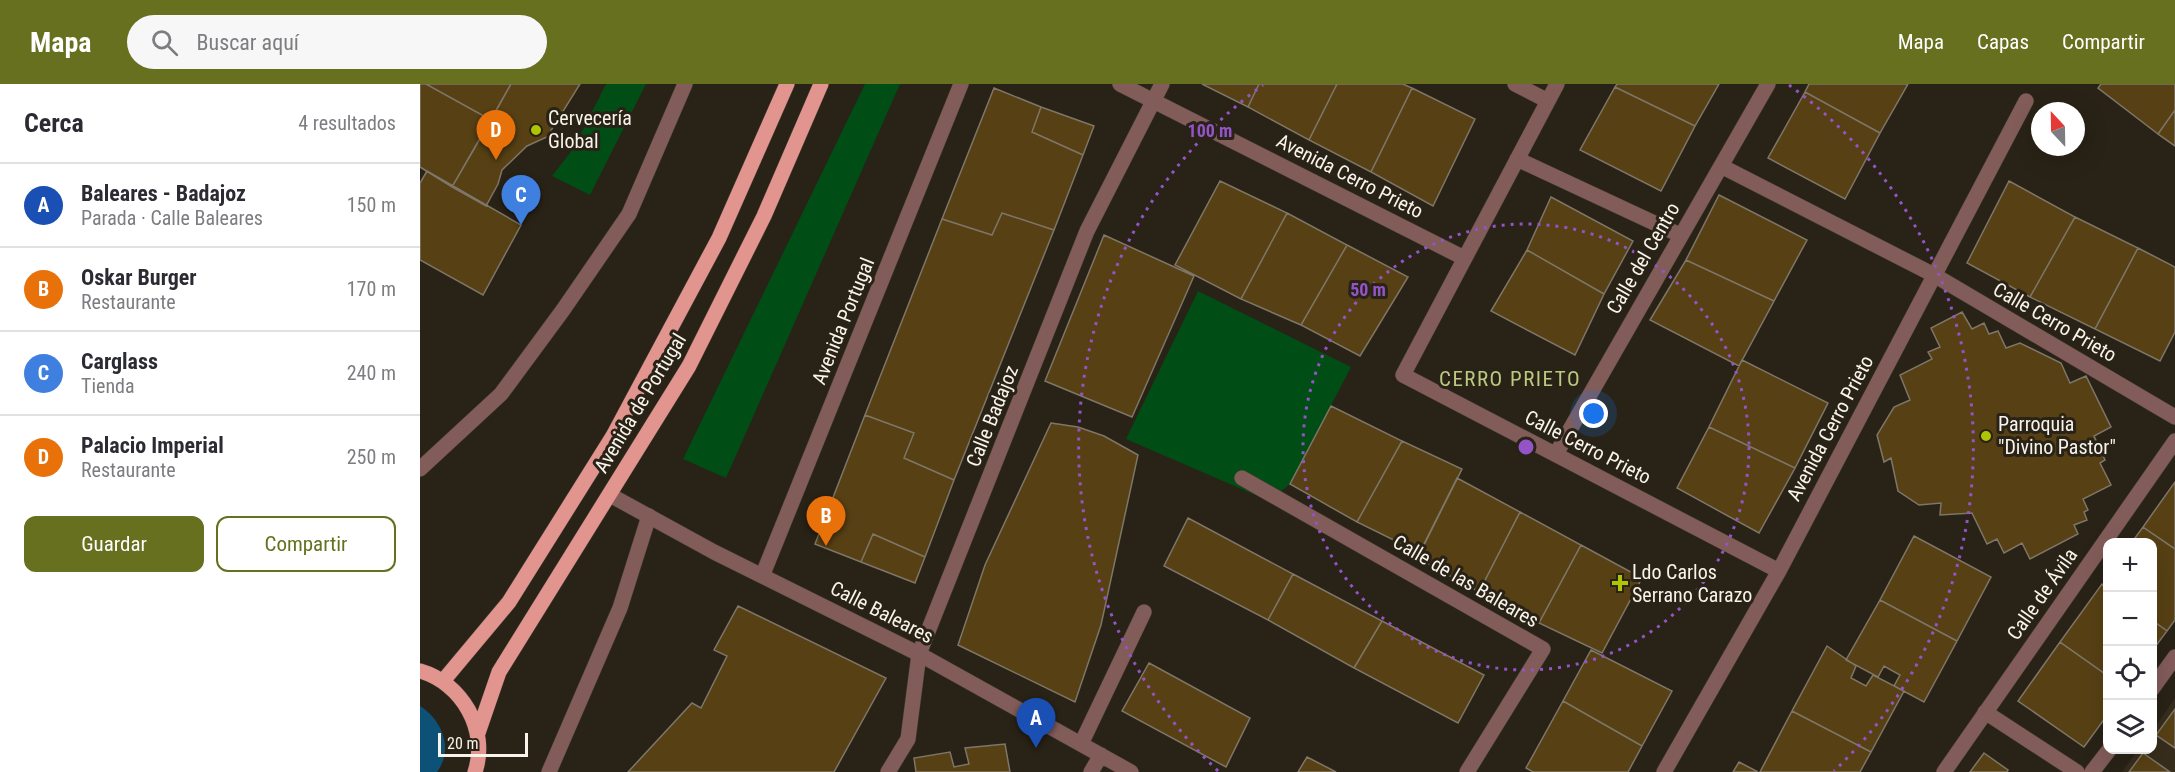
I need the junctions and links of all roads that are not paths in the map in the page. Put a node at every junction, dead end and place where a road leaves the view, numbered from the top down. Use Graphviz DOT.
graph roads {
  1 [pos="685,84"];
  2 [pos="787,84"];
  3 [pos="821,84"];
  4 [pos="961,84"];
  5 [pos="1120,84"];
  6 [pos="1162,84"];
  7 [pos="1515,84"];
  8 [pos="1557,84"];
  9 [pos="1768,84"];
  10 [pos="1154,99"];
  11 [pos="1548,101"];
  12 [pos="2026,101"];
  13 [pos="1517,159"];
  14 [pos="1721,166"];
  15 [pos="1680,235"];
  16 [pos="1464,258"];
  17 [pos="1934,275"];
  18 [pos="2175,417"];
  19 [pos="2175,441"];
  20 [pos="1556,454"];
  21 [pos="420,468"];
  22 [pos="1242,478"];
  23 [pos="610,495"];
  24 [pos="649,516"];
  25 [pos="1779,570"];
  26 [pos="763,574"];
  27 [pos="1144,612"];
  28 [pos="919,654"];
  29 [pos="2175,657"];
  30 [pos="420,671"];
  31 [pos="442,681"];
  32 [pos="2157,682"];
  33 [pos="1985,712"];
  34 [pos="478,733"];
  35 [pos="1081,744"];
  36 [pos="2106,754"];
  37 [pos="1101,755"];
  38 [pos="475,772"];
  39 [pos="549,772"];
  40 [pos="888,772"];
  41 [pos="1091,772"];
  42 [pos="1131,772"];
  43 [pos="1467,772"];
  44 [pos="1664,772"];
  45 [pos="1944,772"];
  46 [pos="2078,772"];
  47 [pos="2092,772"];
  1 -- 21 [label="street"];
  2 -- 31 [label="main road, Avenida de Portugal"];
  3 -- 23 [label="main road, Avenida de Portugal"];
  4 -- 26 [label="street, Avenida Portugal"];
  5 -- 10 [label="street, Avenida Cerro Prieto"];
  6 -- 10 [label="street, Calle Badajoz"];
  7 -- 11 [label="street"];
  8 -- 11 [label="street"];
  9 -- 14 [label="street, Calle del Centro"];
  10 -- 16 [label="street, Avenida Cerro Prieto"];
  10 -- 28 [label="street, Calle Badajoz"];
  11 -- 13 [label="street, Calle Cerro Prieto"];
  12 -- 17 [label="street, Avenida Cerro Prieto"];
  13 -- 15 [label="street"];
  13 -- 16 [label="street, Calle Cerro Prieto"];
  14 -- 15 [label="street, Calle del Centro"];
  14 -- 17 [label="street, Calle Cerro Prieto"];
  15 -- 20 [label="street, Calle del Centro"];
  16 -- 20 [label="street, Calle Cerro Prieto"];
  17 -- 18 [label="street, Calle Cerro Prieto"];
  17 -- 25 [label="street, Avenida Cerro Prieto"];
  19 -- 33 [label="street, Calle de Ávila"];
  20 -- 25 [label="street, Calle Cerro Prieto"];
  22 -- 43 [label="street, Calle de las Baleares"];
  23 -- 24 [label="street, Calle Baleares"];
  23 -- 34 [label="main road, Avenida de Portugal"];
  24 -- 26 [label="street, Calle Baleares"];
  24 -- 39 [label="street"];
  25 -- 44 [label="street, Avenida Cerro Prieto"];
  26 -- 28 [label="street, Calle Baleares"];
  27 -- 35 [label="street"];
  28 -- 35 [label="street, Calle Baleares"];
  28 -- 40 [label="street, Calle Badajoz"];
  29 -- 32 [label="street"];
  30 -- 31 [label="main road"];
  31 -- 34 [label="main road"];
  33 -- 45 [label="street, Calle de Ávila"];
  33 -- 46 [label="street"];
  34 -- 38 [label="main road"];
  35 -- 37 [label="street, Calle Baleares"];
  36 -- 47 [label="street"];
  37 -- 41 [label="street"];
  37 -- 42 [label="street, Calle Baleares"];
}
